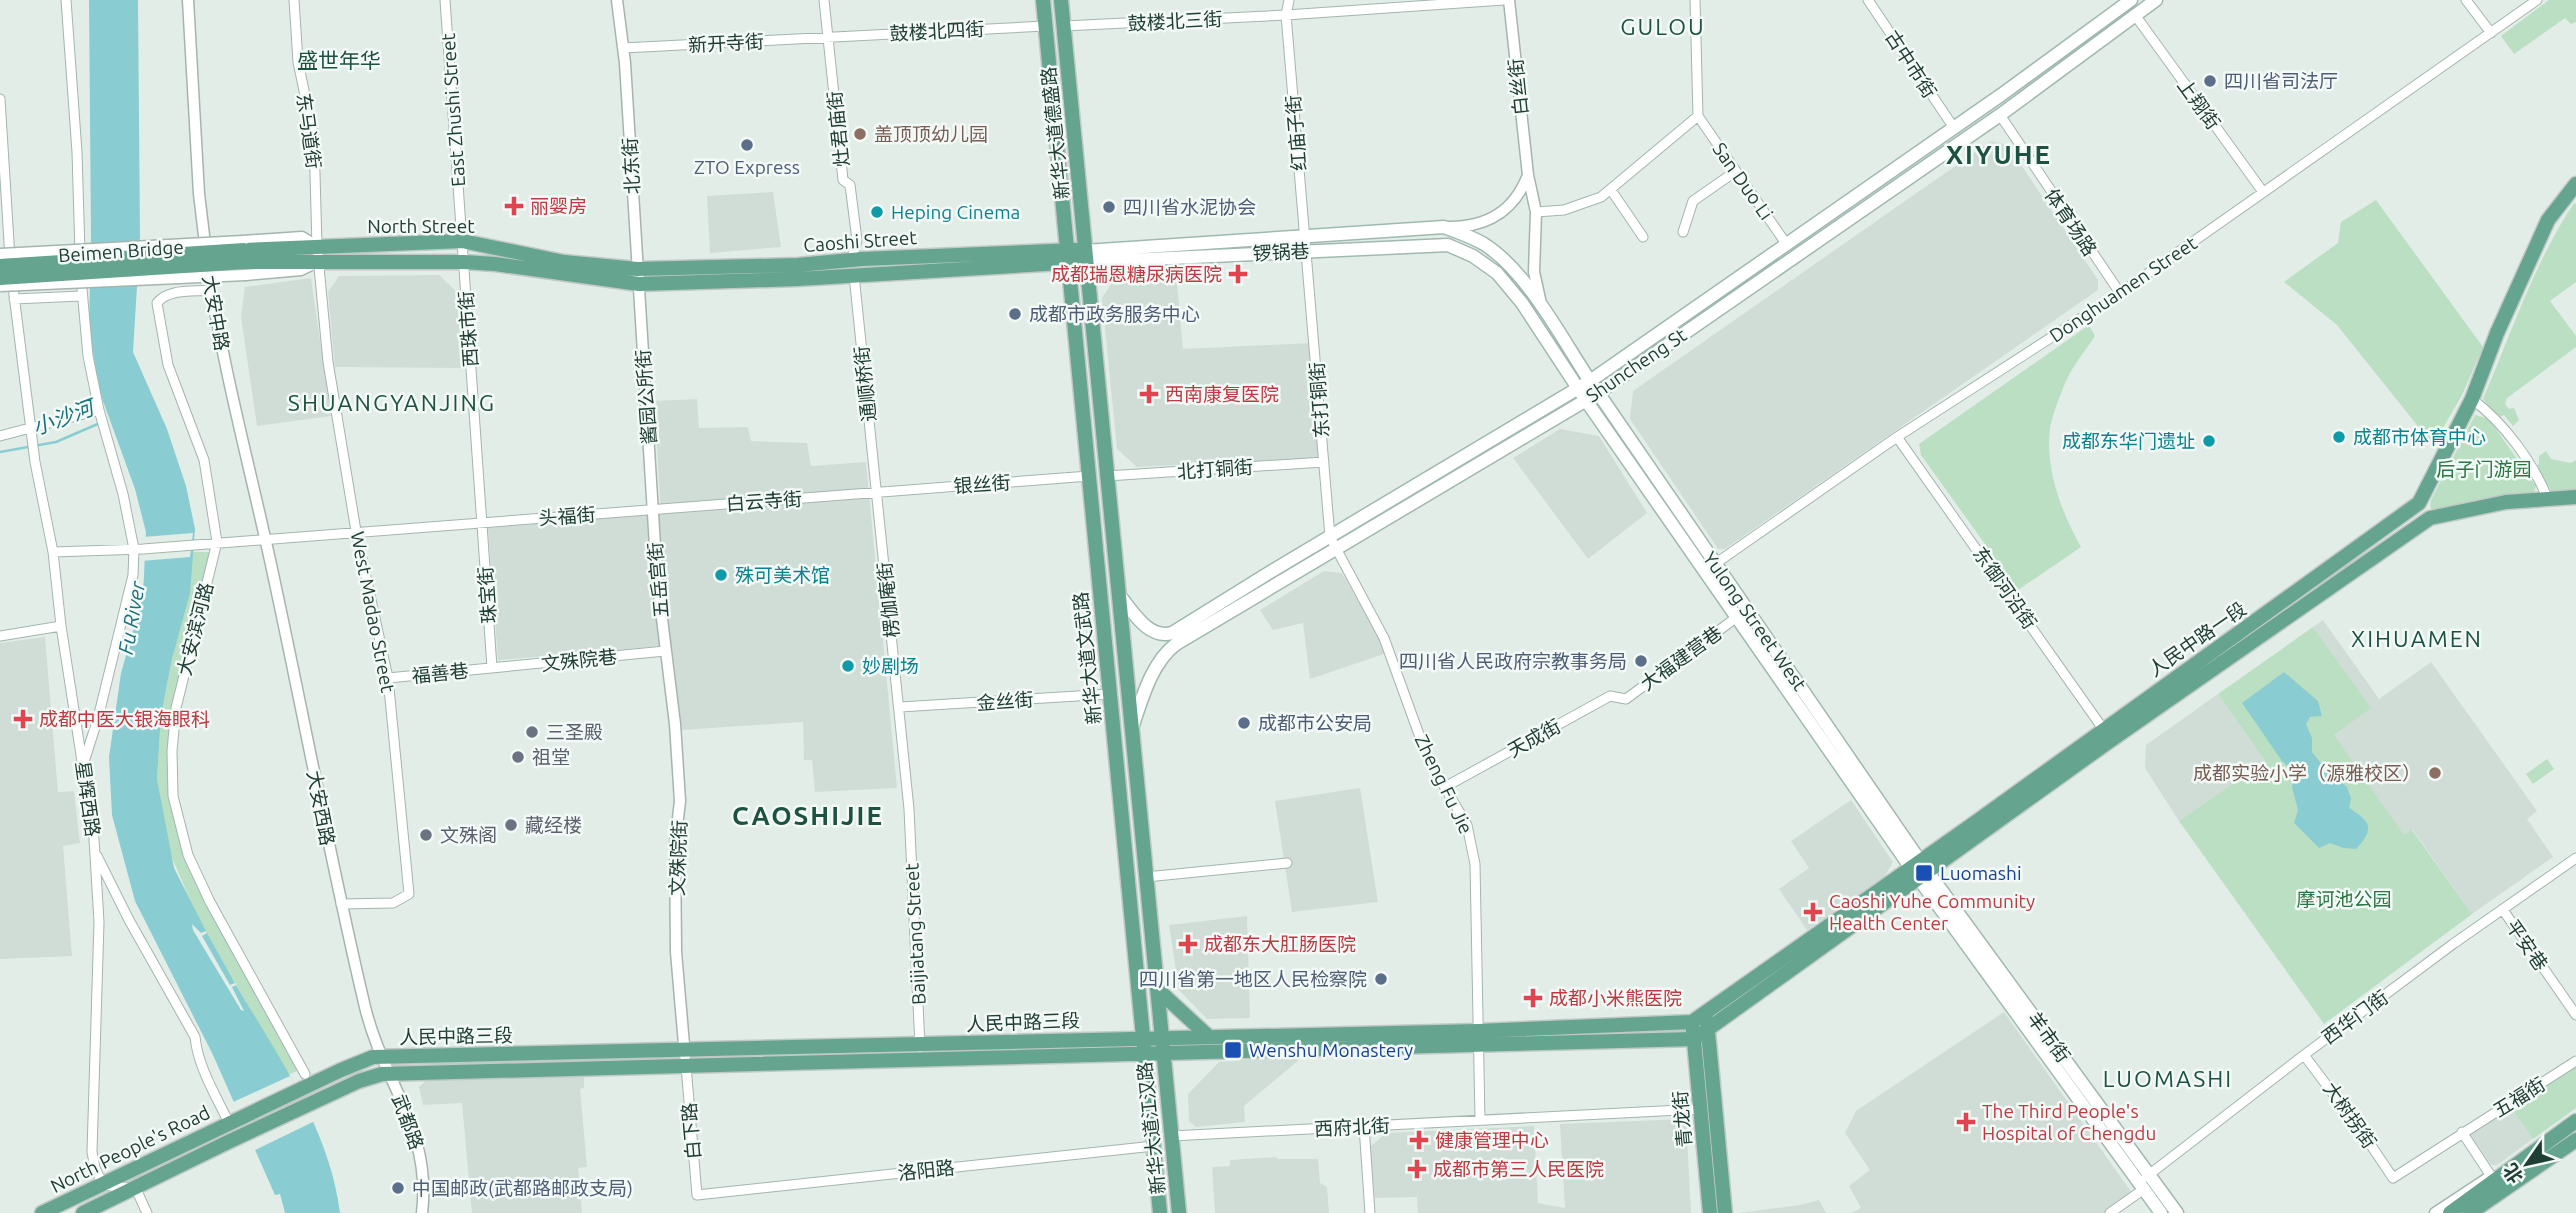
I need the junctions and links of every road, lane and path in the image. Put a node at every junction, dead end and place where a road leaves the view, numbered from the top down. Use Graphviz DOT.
graph roads {
  1 [pos="66,0"];
  2 [pos="188,0"];
  3 [pos="294,0"];
  4 [pos="445,0"];
  5 [pos="617,0"];
  6 [pos="824,0"];
  7 [pos="1043,0"];
  8 [pos="1061,0"];
  9 [pos="1289,0"];
  10 [pos="1506,0"];
  11 [pos="1695,0"];
  12 [pos="1868,0"];
  13 [pos="2132,0"];
  14 [pos="2156,0"];
  15 [pos="2466,0"];
  16 [pos="2537,0"];
  17 [pos="1286,15"];
  18 [pos="2135,15"];
  19 [pos="1045,26"];
  20 [pos="1064,26"];
  21 [pos="2491,33"];
  22 [pos="828,37"];
  23 [pos="623,48"];
  24 [pos="0,99"];
  25 [pos="2000,115"];
  26 [pos="1698,116"];
  27 [pos="1954,128"];
  28 [pos="1736,171"];
  29 [pos="1528,175"];
  30 [pos="2576,184"];
  31 [pos="1611,190"];
  32 [pos="2263,192"];
  33 [pos="1536,212"];
  34 [pos="1444,227"];
  35 [pos="1683,232"];
  36 [pos="1306,236"];
  37 [pos="1643,237"];
  38 [pos="462,241"];
  39 [pos="1787,245"];
  40 [pos="317,246"];
  41 [pos="1307,251"];
  42 [pos="1068,255"];
  43 [pos="1086,256"];
  44 [pos="244,257"];
  45 [pos="3,259"];
  46 [pos="852,259"];
  47 [pos="318,262"];
  48 [pos="464,262"];
  49 [pos="637,269"];
  50 [pos="854,275"];
  51 [pos="0,278"];
  52 [pos="639,284"];
  53 [pos="0,286"];
  54 [pos="211,290"];
  55 [pos="2120,293"];
  56 [pos="81,296"];
  57 [pos="14,299"];
  58 [pos="1542,307"];
  59 [pos="1584,389"];
  60 [pos="1598,393"];
  61 [pos="2472,399"];
  62 [pos="100,413"];
  63 [pos="31,432"];
  64 [pos="0,436"];
  65 [pos="1897,437"];
  66 [pos="1324,462"];
  67 [pos="1107,476"];
  68 [pos="1089,477"];
  69 [pos="876,492"];
  70 [pos="2547,497"];
  71 [pos="2576,497"];
  72 [pos="2419,503"];
  73 [pos="653,509"];
  74 [pos="2430,518"];
  75 [pos="482,522"];
  76 [pos="356,531"];
  77 [pos="266,538"];
  78 [pos="217,542"];
  79 [pos="1333,543"];
  80 [pos="139,549"];
  81 [pos="53,552"];
  82 [pos="1710,568"];
  83 [pos="1119,595"];
  84 [pos="1737,617"];
  85 [pos="61,626"];
  86 [pos="0,636"];
  87 [pos="665,651"];
  88 [pos="492,667"];
  89 [pos="388,678"];
  90 [pos="1110,694"];
  91 [pos="1626,699"];
  92 [pos="900,707"];
  93 [pos="1132,729"];
  94 [pos="2108,734"];
  95 [pos="83,767"];
  96 [pos="1445,787"];
  97 [pos="909,809"];
  98 [pos="95,852"];
  99 [pos="2576,858"];
  100 [pos="1287,863"];
  101 [pos="1920,870"];
  102 [pos="1146,877"];
  103 [pos="341,904"];
  104 [pos="2503,910"];
  105 [pos="1157,989"];
  106 [pos="1706,1013"];
  107 [pos="2576,1015"];
  108 [pos="1692,1022"];
  109 [pos="1708,1028"];
  110 [pos="1209,1037"];
  111 [pos="1478,1038"];
  112 [pos="1694,1039"];
  113 [pos="1144,1045"];
  114 [pos="1162,1045"];
  115 [pos="920,1052"];
  116 [pos="2304,1055"];
  117 [pos="382,1056"];
  118 [pos="685,1059"];
  119 [pos="2576,1061"];
  120 [pos="305,1074"];
  121 [pos="390,1074"];
  122 [pos="1700,1109"];
  123 [pos="1480,1120"];
  124 [pos="232,1121"];
  125 [pos="2576,1121"];
  126 [pos="1364,1126"];
  127 [pos="2462,1132"];
  128 [pos="1171,1136"];
  129 [pos="2576,1140"];
  130 [pos="228,1142"];
  131 [pos="1154,1146"];
  132 [pos="2503,1177"];
  133 [pos="2393,1178"];
  134 [pos="2144,1182"];
  135 [pos="103,1185"];
  136 [pos="136,1189"];
  137 [pos="697,1195"];
  138 [pos="42,1213"];
  139 [pos="83,1213"];
  140 [pos="147,1213"];
  141 [pos="422,1213"];
  142 [pos="1160,1213"];
  143 [pos="1179,1213"];
  144 [pos="1370,1213"];
  145 [pos="1710,1213"];
  146 [pos="1725,1213"];
  147 [pos="2110,1213"];
  148 [pos="2161,1213"];
  149 [pos="2177,1213"];
  150 [pos="2435,1213"];
  151 [pos="2450,1213"];
  152 [pos="2470,1213"];
  153 [pos="2484,1213"];
  1 -- 56 [label="street"];
  2 -- 54 [label="street, 大安中路"];
  3 -- 40 [label="street, 东马道街"];
  4 -- 38 [label="street, East Zhushi Street"];
  5 -- 23 [label="street, 北东街"];
  6 -- 22 [label="street, 灶君庙街"];
  7 -- 19 [label="main road, 新华大道德盛路"];
  8 -- 20 [label="main road, 新华大道德盛路"];
  9 -- 17 [label="street, 红庙子街"];
  10 -- 17 [label="street, 鼓楼北三街"];
  10 -- 29 [label="street, 白丝街"];
  11 -- 26 [label="street"];
  12 -- 27 [label="street, 古中市街"];
  13 -- 27 [label="main road, Shuncheng St"];
  14 -- 18 [label="main road, Shuncheng St"];
  15 -- 21 [label="street"];
  16 -- 21 [label="street, Donghuamen Street"];
  17 -- 20 [label="street, 鼓楼北三街"];
  17 -- 36 [label="street, 红庙子街"];
  18 -- 25 [label="main road, Shuncheng St"];
  18 -- 32 [label="street, 上翔街"];
  19 -- 22 [label="street, 鼓楼北四街"];
  19 -- 42 [label="main road, 新华大道德盛路"];
  20 -- 43 [label="main road, 新华大道德盛路"];
  21 -- 32 [label="street, Donghuamen Street"];
  22 -- 23 [label="street, 新开寺街"];
  22 -- 46 [label="street, 灶君庙街"];
  23 -- 49 [label="street, 北东街"];
  24 -- 45 [label="street, 星辉西路"];
  25 -- 55 [label="street, 体育场路"];
  25 -- 60 [label="main road, Shuncheng St"];
  26 -- 28 [label="street, San Duo Li"];
  26 -- 31 [label="street"];
  27 -- 39 [label="main road, Shuncheng St"];
  28 -- 35 [label="street"];
  28 -- 39 [label="street, San Duo Li"];
  29 -- 33 [label="street, 白丝街"];
  29 -- 34 [label="street"];
  30 -- 61 [label="main road, 人民中路一段"];
  31 -- 33 [label="street"];
  31 -- 37 [label="street"];
  32 -- 55 [label="street, Donghuamen Street"];
  33 -- 58 [label="street, 白丝街"];
  34 -- 36 [label="main road, 锣锅巷"];
  34 -- 58 [label="main road"];
  36 -- 41 [label="street, 红庙子街"];
  36 -- 43 [label="main road, 锣锅巷"];
  38 -- 40 [label="main road, North Street"];
  38 -- 48 [label="street, East Zhushi Street"];
  38 -- 49 [label="main road, North Street"];
  39 -- 59 [label="main road, Shuncheng St"];
  40 -- 44 [label="main road, North Street"];
  40 -- 47 [label="street, 东马道街"];
  41 -- 43 [label="main road, 锣锅巷"];
  41 -- 59 [label="main road, 锣锅巷"];
  41 -- 66 [label="street, 东打铜街"];
  42 -- 43 [label="main road, Caoshi Street"];
  42 -- 46 [label="main road, Caoshi Street"];
  42 -- 50 [label="main road, Caoshi Street"];
  42 -- 68 [label="main road, 新华大道文武路"];
  43 -- 67 [label="main road, 新华大道文武路"];
  44 -- 45 [label="main road, Beimen Bridge, bridge"];
  44 -- 47 [label="main road, North Street"];
  44 -- 51 [label="main road, Beimen Bridge, bridge"];
  44 -- 53 [label="street, bridge"];
  45 -- 57 [label="street, 星辉西路"];
  46 -- 49 [label="main road, Caoshi Street"];
  47 -- 48 [label="main road, North Street"];
  47 -- 76 [label="street, West Madao Street"];
  48 -- 52 [label="main road, North Street"];
  48 -- 75 [label="street, 西珠市街"];
  49 -- 52 [label="street, 北东街"];
  50 -- 52 [label="main road, Caoshi Street"];
  50 -- 69 [label="street, 通顺桥街"];
  52 -- 73 [label="street, 酱园公所街"];
  54 -- 77 [label="street, 大安中路"];
  54 -- 78 [label="street, 大安滨河路"];
  55 -- 65 [label="street, Donghuamen Street"];
  56 -- 57 [label="street"];
  56 -- 62 [label="street"];
  57 -- 63 [label="street, 星辉西路"];
  58 -- 59 [label="main road"];
  59 -- 60 [label="main road, Yulong Street West"];
  59 -- 79 [label="main road, Shuncheng St"];
  59 -- 82 [label="main road, Yulong Street West"];
  60 -- 82 [label="main road, Yulong Street West"];
  61 -- 70 [label="street"];
  61 -- 72 [label="main road, 人民中路一段"];
  62 -- 63 [label="street"];
  62 -- 80 [label="street"];
  63 -- 64 [label="street"];
  63 -- 81 [label="street, 星辉西路"];
  65 -- 82 [label="street, Donghuamen Street"];
  65 -- 94 [label="street, 东御河沿街"];
  66 -- 67 [label="street, 北打铜街"];
  66 -- 79 [label="street, 东打铜街"];
  67 -- 83 [label="main road, 新华大道文武路"];
  68 -- 69 [label="street, 银丝街"];
  68 -- 90 [label="main road, 新华大道文武路"];
  69 -- 73 [label="street, 白云寺街"];
  69 -- 92 [label="street, 楞伽庵街"];
  70 -- 71 [label="main road, 人民中路一段"];
  70 -- 74 [label="main road, 人民中路一段"];
  72 -- 74 [label="main road"];
  72 -- 94 [label="main road, 人民中路一段"];
  73 -- 75 [label="street, 头福街"];
  73 -- 87 [label="street, 五岳宫街"];
  74 -- 94 [label="main road, 人民中路一段"];
  75 -- 76 [label="street, 头福街"];
  75 -- 88 [label="street, 珠宝街"];
  76 -- 77 [label="street, 头福街"];
  76 -- 89 [label="street, West Madao Street"];
  77 -- 78 [label="street, 头福街"];
  77 -- 103 [label="street, 大安西路"];
  78 -- 80 [label="street, 头福街"];
  78 -- 120 [label="street, 大安滨河路"];
  79 -- 83 [label="main road, Shuncheng St"];
  79 -- 93 [label="main road, Shuncheng St"];
  79 -- 96 [label="street, Zheng Fu Jie"];
  80 -- 81 [label="street, 头福街"];
  80 -- 95 [label="street"];
  81 -- 85 [label="street, 星辉西路"];
  82 -- 84 [label="main road, Yulong Street West"];
  82 -- 101 [label="main road, Yulong Street West"];
  83 -- 93 [label="main road, 新华大道文武路"];
  84 -- 91 [label="street, 大福建营巷"];
  84 -- 101 [label="main road, Yulong Street West"];
  85 -- 86 [label="street"];
  85 -- 95 [label="street, 星辉西路"];
  87 -- 88 [label="street, 文殊院巷"];
  87 -- 118 [label="street, 文殊院街"];
  88 -- 89 [label="street, 福善巷"];
  89 -- 103 [label="street, West Madao Street"];
  90 -- 92 [label="street, 金丝街"];
  90 -- 113 [label="main road, 新华大道文武路"];
  91 -- 96 [label="street, 天成街"];
  92 -- 97 [label="street, 楞伽庵街"];
  93 -- 102 [label="main road, 新华大道文武路"];
  94 -- 101 [label="main road, 人民中路一段"];
  95 -- 98 [label="street, 星辉西路"];
  96 -- 111 [label="street, Zheng Fu Jie"];
  97 -- 115 [label="street, Baijiatang Street"];
  98 -- 124 [label="street"];
  98 -- 135 [label="street, 星辉西路"];
  99 -- 104 [label="street, 西华门街"];
  100 -- 102 [label="street"];
  101 -- 106 [label="main road, 人民中路一段"];
  101 -- 109 [label="main road, 人民中路一段"];
  101 -- 134 [label="main road, 羊市街"];
  102 -- 105 [label="main road, 新华大道文武路"];
  103 -- 117 [label="street, 大安西路"];
  104 -- 107 [label="street, 平安巷"];
  104 -- 116 [label="street, 西华门街"];
  105 -- 110 [label="main road"];
  105 -- 114 [label="main road, 新华大道文武路"];
  106 -- 108 [label="main road"];
  106 -- 109 [label="main road"];
  108 -- 111 [label="main road, 人民中路三段"];
  108 -- 112 [label="main road, 青龙街"];
  109 -- 112 [label="main road"];
  109 -- 146 [label="main road"];
  110 -- 111 [label="main road, 人民中路三段"];
  110 -- 114 [label="main road, 人民中路三段"];
  111 -- 112 [label="main road, 人民中路三段"];
  111 -- 114 [label="main road, 人民中路三段"];
  111 -- 123 [label="street, Zheng Fu Jie"];
  112 -- 122 [label="main road, 青龙街"];
  113 -- 114 [label="main road, 人民中路三段"];
  113 -- 115 [label="main road, 人民中路三段"];
  113 -- 131 [label="main road, 新华大道江汉路"];
  114 -- 128 [label="main road, 新华大道江汉路"];
  115 -- 118 [label="main road, 人民中路三段"];
  116 -- 133 [label="street, 大树拐街"];
  116 -- 134 [label="street, 西华门街"];
  117 -- 118 [label="main road, 人民中路三段"];
  117 -- 121 [label="street, 大安西路"];
  117 -- 124 [label="main road, 人民中路三段"];
  118 -- 121 [label="main road, 人民中路三段"];
  118 -- 137 [label="street, 白下路"];
  119 -- 127 [label="street, 五福街"];
  121 -- 130 [label="main road, 人民中路三段"];
  121 -- 141 [label="street, 武都路"];
  122 -- 123 [label="street, 西府北街"];
  122 -- 145 [label="main road, 青龙街"];
  123 -- 126 [label="street, 西府北街"];
  124 -- 135 [label="main road, North People's Road"];
  125 -- 132 [label="main road"];
  126 -- 128 [label="street, 西府北街"];
  126 -- 144 [label="street"];
  127 -- 132 [label="street"];
  127 -- 133 [label="street, 五福街"];
  128 -- 143 [label="main road, 新华大道江汉路"];
  129 -- 132 [label="main road"];
  130 -- 136 [label="main road, North People's Road"];
  131 -- 137 [label="street, 洛阳路"];
  131 -- 142 [label="main road, 新华大道江汉路"];
  132 -- 150 [label="street"];
  132 -- 151 [label="main road"];
  132 -- 152 [label="main road"];
  132 -- 153 [label="street"];
  134 -- 147 [label="street, 西华门街"];
  134 -- 148 [label="main road, 羊市街"];
  134 -- 149 [label="main road, 羊市街"];
  135 -- 136 [label="street"];
  135 -- 138 [label="main road, North People's Road"];
  136 -- 139 [label="main road, North People's Road"];
  136 -- 140 [label="street"];
}
